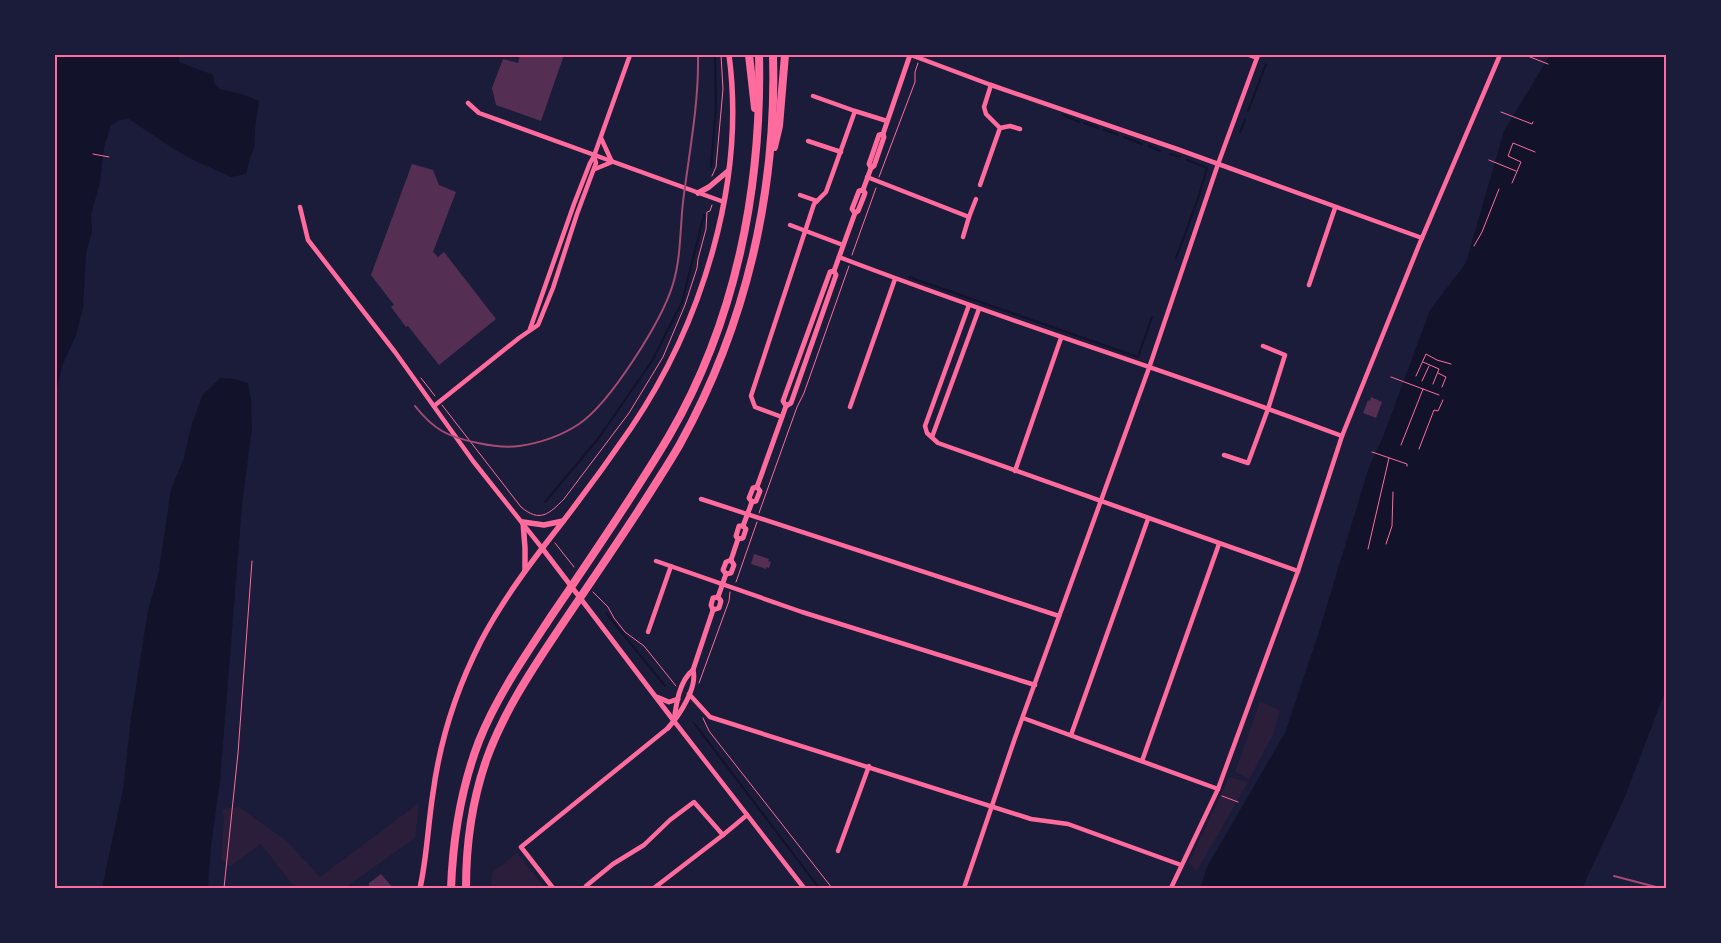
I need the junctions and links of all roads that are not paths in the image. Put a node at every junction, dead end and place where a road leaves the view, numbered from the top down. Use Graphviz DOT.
graph roads {
  1 [pos="630,55"];
  2 [pos="729,55"];
  3 [pos="750,55"];
  4 [pos="759,55"];
  5 [pos="773,55"];
  6 [pos="785,55"];
  7 [pos="911,55"];
  8 [pos="1249,55"];
  9 [pos="1500,55"];
  10 [pos="1257,56"];
  11 [pos="991,85"];
  12 [pos="813,96"];
  13 [pos="468,103"];
  14 [pos="855,110"];
  15 [pos="887,121"];
  16 [pos="758,127"];
  17 [pos="1000,128"];
  18 [pos="1020,129"];
  19 [pos="601,138"];
  20 [pos="808,141"];
  21 [pos="841,152"];
  22 [pos="594,156"];
  23 [pos="612,162"];
  24 [pos="1218,164"];
  25 [pos="769,168"];
  26 [pos="593,170"];
  27 [pos="728,171"];
  28 [pos="867,177"];
  29 [pos="980,186"];
  30 [pos="698,193"];
  31 [pos="800,195"];
  32 [pos="976,199"];
  33 [pos="816,201"];
  34 [pos="724,202"];
  35 [pos="300,207"];
  36 [pos="1335,208"];
  37 [pos="969,217"];
  38 [pos="790,225"];
  39 [pos="806,231"];
  40 [pos="962,237"];
  41 [pos="1422,238"];
  42 [pos="843,245"];
  43 [pos="839,257"];
  44 [pos="895,279"];
  45 [pos="1309,284"];
  46 [pos="969,305"];
  47 [pos="978,309"];
  48 [pos="530,329"];
  49 [pos="1061,338"];
  50 [pos="1263,346"];
  51 [pos="1149,368"];
  52 [pos="434,406"];
  53 [pos="850,407"];
  54 [pos="1268,409"];
  55 [pos="782,417"];
  56 [pos="932,436"];
  57 [pos="1342,436"];
  58 [pos="1224,455"];
  59 [pos="1015,471"];
  60 [pos="702,499"];
  61 [pos="1100,501"];
  62 [pos="747,514"];
  63 [pos="1148,519"];
  64 [pos="563,521"];
  65 [pos="523,522"];
  66 [pos="1219,544"];
  67 [pos="542,548"];
  68 [pos="656,560"];
  69 [pos="671,566"];
  70 [pos="525,570"];
  71 [pos="1298,571"];
  72 [pos="722,584"];
  73 [pos="1059,616"];
  74 [pos="648,632"];
  75 [pos="693,670"];
  76 [pos="1036,685"];
  77 [pos="689,694"];
  78 [pos="656,697"];
  79 [pos="678,699"];
  80 [pos="1023,718"];
  81 [pos="674,721"];
  82 [pos="668,728"];
  83 [pos="1071,735"];
  84 [pos="1142,762"];
  85 [pos="869,766"];
  86 [pos="1218,789"];
  87 [pos="992,806"];
  88 [pos="747,815"];
  89 [pos="723,835"];
  90 [pos="838,850"];
  91 [pos="1182,865"];
  92 [pos="420,888"];
  93 [pos="451,888"];
  94 [pos="468,888"];
  95 [pos="553,888"];
  96 [pos="587,888"];
  97 [pos="654,888"];
  98 [pos="804,888"];
  99 [pos="964,888"];
  100 [pos="1172,888"];
  1 -- 19 [label="street"];
  2 -- 27 [label="main road"];
  3 -- 16 [label="highway"];
  4 -- 16 [label="highway"];
  5 -- 25 [label="highway"];
  6 -- 25 [label="highway"];
  7 -- 11 [label="street"];
  7 -- 15 [label="street"];
  8 -- 10 [label="street"];
  9 -- 41 [label="street"];
  10 -- 24 [label="street"];
  11 -- 17 [label="street"];
  11 -- 24 [label="street"];
  12 -- 14 [label="street"];
  13 -- 22 [label="street"];
  14 -- 15 [label="street"];
  14 -- 21 [label="street"];
  15 -- 28 [label="street"];
  16 -- 93 [label="highway"];
  17 -- 18 [label="street"];
  17 -- 29 [label="street"];
  19 -- 22 [label="street"];
  19 -- 23 [label="street"];
  20 -- 21 [label="street"];
  21 -- 33 [label="street"];
  22 -- 23 [label="street"];
  22 -- 26 [label="street"];
  22 -- 48 [label="street"];
  23 -- 26 [label="street"];
  23 -- 30 [label="street"];
  24 -- 36 [label="street"];
  24 -- 51 [label="street"];
  25 -- 94 [label="highway"];
  26 -- 48 [label="street"];
  27 -- 30 [label="main road"];
  27 -- 34 [label="main road"];
  28 -- 37 [label="street"];
  28 -- 42 [label="street"];
  30 -- 34 [label="street"];
  31 -- 33 [label="street"];
  32 -- 37 [label="street"];
  33 -- 39 [label="street"];
  34 -- 64 [label="main road"];
  35 -- 52 [label="street"];
  36 -- 41 [label="street"];
  36 -- 45 [label="street"];
  37 -- 40 [label="street"];
  38 -- 39 [label="street"];
  39 -- 42 [label="street"];
  39 -- 55 [label="street"];
  41 -- 57 [label="street"];
  42 -- 43 [label="street"];
  43 -- 44 [label="street"];
  43 -- 55 [label="street"];
  44 -- 46 [label="street"];
  44 -- 53 [label="street"];
  46 -- 47 [label="street"];
  46 -- 56 [label="street"];
  47 -- 49 [label="street"];
  47 -- 56 [label="street"];
  48 -- 52 [label="street"];
  49 -- 51 [label="street"];
  49 -- 59 [label="street"];
  50 -- 54 [label="street"];
  51 -- 54 [label="street"];
  51 -- 61 [label="street"];
  52 -- 65 [label="street"];
  54 -- 57 [label="street"];
  54 -- 58 [label="street"];
  55 -- 62 [label="street"];
  56 -- 59 [label="street"];
  57 -- 71 [label="street"];
  59 -- 61 [label="street"];
  60 -- 62 [label="street"];
  61 -- 63 [label="street"];
  61 -- 73 [label="street"];
  62 -- 72 [label="street"];
  62 -- 73 [label="street"];
  63 -- 66 [label="street"];
  63 -- 83 [label="street"];
  64 -- 65 [label="main road"];
  64 -- 67 [label="main road"];
  65 -- 67 [label="street"];
  65 -- 70 [label="main road"];
  66 -- 71 [label="street"];
  66 -- 84 [label="street"];
  67 -- 70 [label="main road"];
  67 -- 78 [label="street"];
  68 -- 69 [label="street"];
  69 -- 72 [label="street"];
  69 -- 74 [label="street"];
  70 -- 92 [label="main road"];
  71 -- 86 [label="street"];
  72 -- 75 [label="street"];
  72 -- 76 [label="street"];
  73 -- 76 [label="street"];
  75 -- 77 [label="street"];
  75 -- 79 [label="street"];
  76 -- 80 [label="street"];
  77 -- 81 [label="street"];
  77 -- 85 [label="street"];
  78 -- 79 [label="street"];
  78 -- 81 [label="street"];
  79 -- 81 [label="street"];
  80 -- 83 [label="street"];
  80 -- 87 [label="street"];
  81 -- 82 [label="street"];
  81 -- 88 [label="street"];
  82 -- 95 [label="street"];
  83 -- 84 [label="street"];
  84 -- 86 [label="street"];
  85 -- 87 [label="street"];
  85 -- 90 [label="street"];
  86 -- 91 [label="street"];
  87 -- 91 [label="street"];
  87 -- 99 [label="street"];
  88 -- 89 [label="street"];
  88 -- 98 [label="street"];
  89 -- 96 [label="street"];
  89 -- 97 [label="street"];
  91 -- 100 [label="street"];
}
